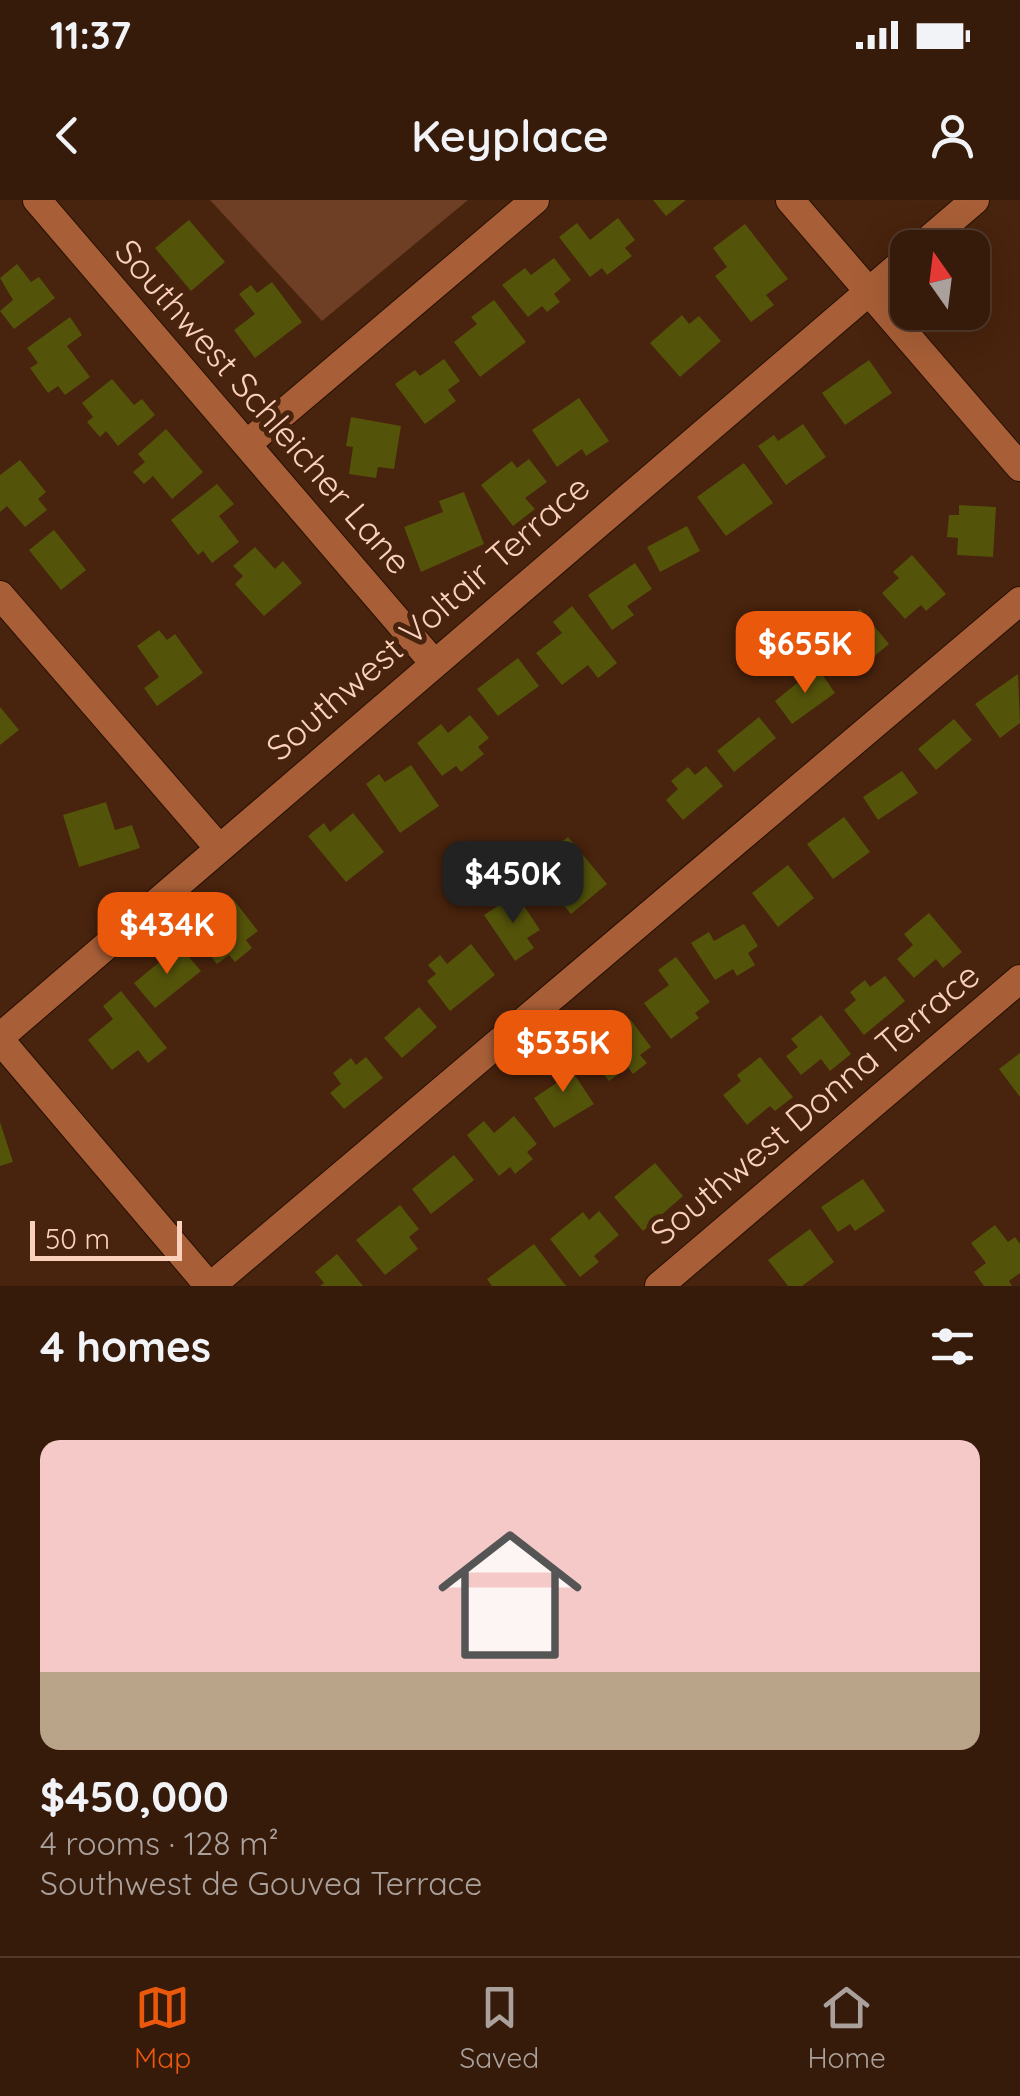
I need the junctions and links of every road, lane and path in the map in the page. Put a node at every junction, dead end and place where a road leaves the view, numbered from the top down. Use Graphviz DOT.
graph roads {
  1 [pos="36,200"];
  2 [pos="534,200"];
  3 [pos="790,200"];
  4 [pos="974,200"];
  5 [pos="940,230"];
  6 [pos="890,273"];
  7 [pos="870,290"];
  8 [pos="246,444"];
  9 [pos="1020,467"];
  10 [pos="0,595"];
  11 [pos="1020,601"];
  12 [pos="433,662"];
  13 [pos="218,847"];
  14 [pos="1020,979"];
  15 [pos="0,1038"];
  16 [pos="210,1286"];
  17 [pos="659,1286"];
  1 -- 8 [label="street, Southwest Schleicher Lane"];
  2 -- 8 [label="street"];
  3 -- 7 [label="street"];
  4 -- 5 [label="street"];
  6 -- 7 [label="street, Southwest Voltair Terrace"];
  7 -- 9 [label="street"];
  7 -- 12 [label="street, Southwest Voltair Terrace"];
  8 -- 12 [label="street, Southwest Schleicher Lane"];
  10 -- 13 [label="street"];
  11 -- 16 [label="street"];
  12 -- 13 [label="street, Southwest Voltair Terrace"];
  13 -- 15 [label="street, Southwest Voltair Terrace"];
  14 -- 17 [label="street, Southwest Donna Terrace"];
  15 -- 16 [label="street"];
}
